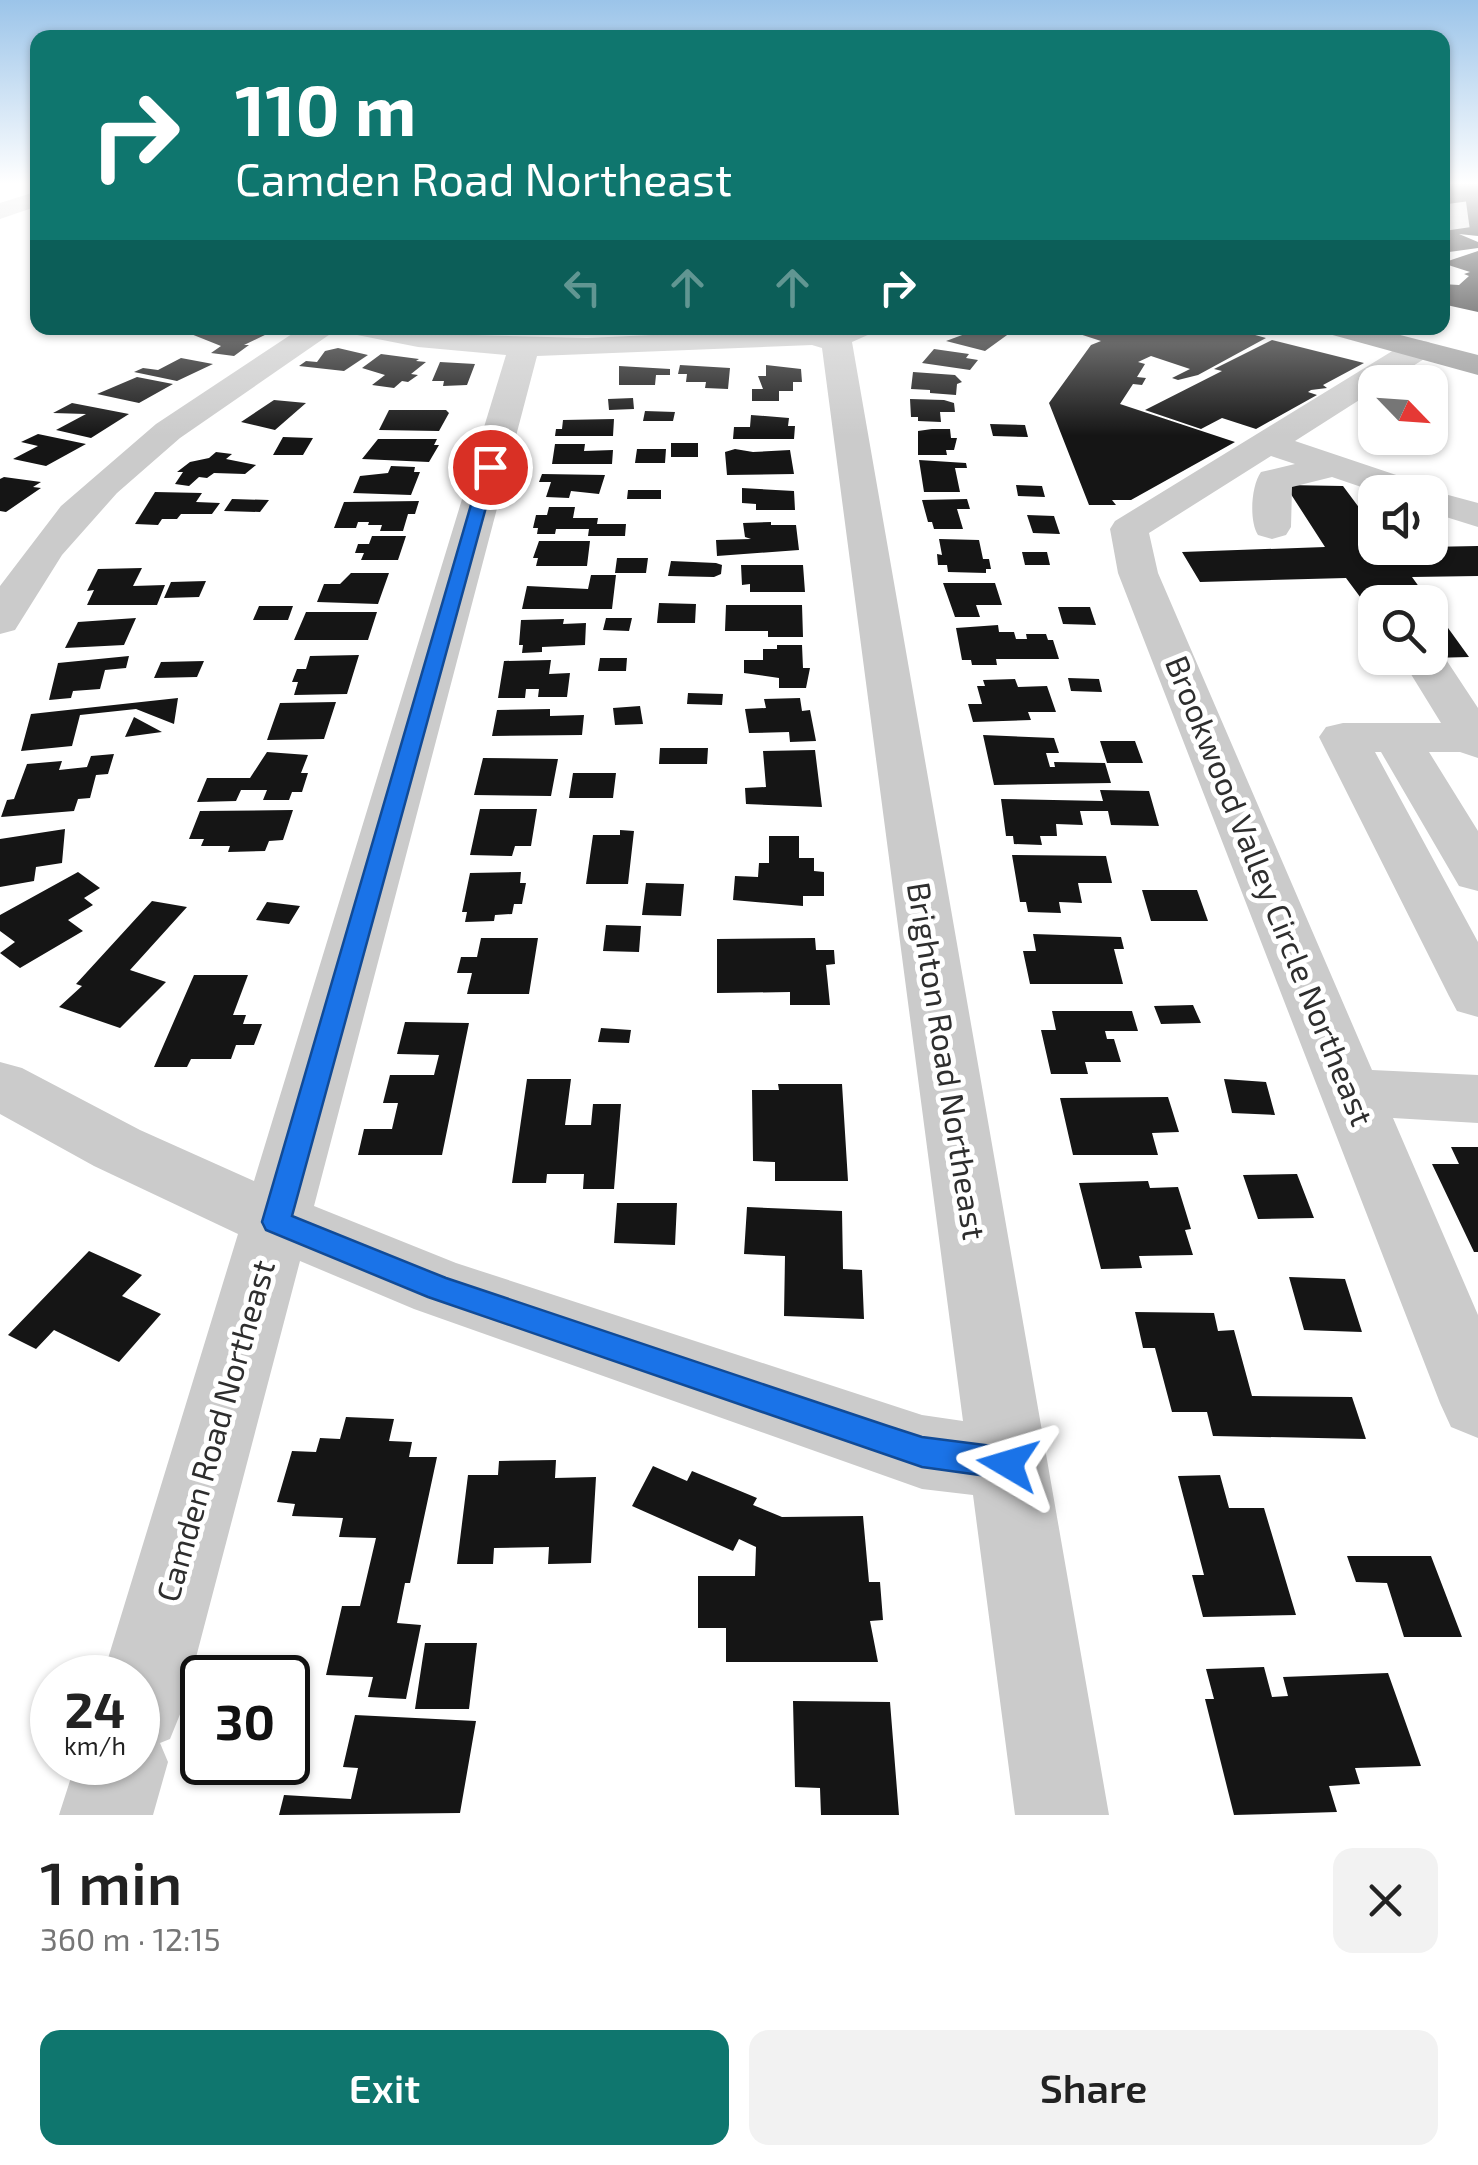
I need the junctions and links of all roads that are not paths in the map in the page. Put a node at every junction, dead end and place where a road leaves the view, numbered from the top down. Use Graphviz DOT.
graph roads {
  1 [pos="313,335"];
  2 [pos="403,335"];
  3 [pos="828,335"];
  4 [pos="844,335"];
  5 [pos="1366,335"];
  6 [pos="524,347"];
  7 [pos="1418,349"];
  8 [pos="1478,365"];
  9 [pos="1268,443"];
  10 [pos="1334,466"];
  11 [pos="1360,475"];
  12 [pos="1448,506"];
  13 [pos="1478,516"];
  14 [pos="1272,526"];
  15 [pos="0,550"];
  16 [pos="41,554"];
  17 [pos="0,621"];
  18 [pos="1478,670"];
  19 [pos="1396,738"];
  20 [pos="1476,741"];
  21 [pos="1478,874"];
  22 [pos="1478,996"];
  23 [pos="0,1085"];
  24 [pos="1351,1092"];
  25 [pos="1478,1099"];
  26 [pos="276,1222"];
  27 [pos="1478,1402"];
  28 [pos="1008,1464"];
  29 [pos="153,1655"];
  30 [pos="115,1785"];
  31 [pos="106,1815"];
  32 [pos="1062,1815"];
  1 -- 16 [label="street"];
  2 -- 6 [label="street"];
  3 -- 6 [label="street"];
  4 -- 28 [label="street, Brighton Road Northeast"];
  5 -- 7 [label="highway"];
  6 -- 26 [label="street, Camden Road Northeast"];
  7 -- 8 [label="highway"];
  7 -- 9 [label="street, Brookwood Valley Circle Northeast"];
  9 -- 10 [label="street"];
  9 -- 24 [label="street, Brookwood Valley Circle Northeast"];
  10 -- 11 [label="street"];
  10 -- 14 [label="street"];
  12 -- 13 [label="street"];
  15 -- 16 [label="street"];
  16 -- 17 [label="street"];
  18 -- 20 [label="street"];
  19 -- 20 [label="street"];
  19 -- 21 [label="street"];
  19 -- 22 [label="street"];
  23 -- 26 [label="street"];
  24 -- 25 [label="street"];
  24 -- 27 [label="street, Brookwood Valley Circle Northeast"];
  26 -- 28 [label="street"];
  26 -- 29 [label="street, Camden Road Northeast"];
  28 -- 32 [label="street, Brighton Road Northeast"];
  30 -- 31 [label="street"];
}
